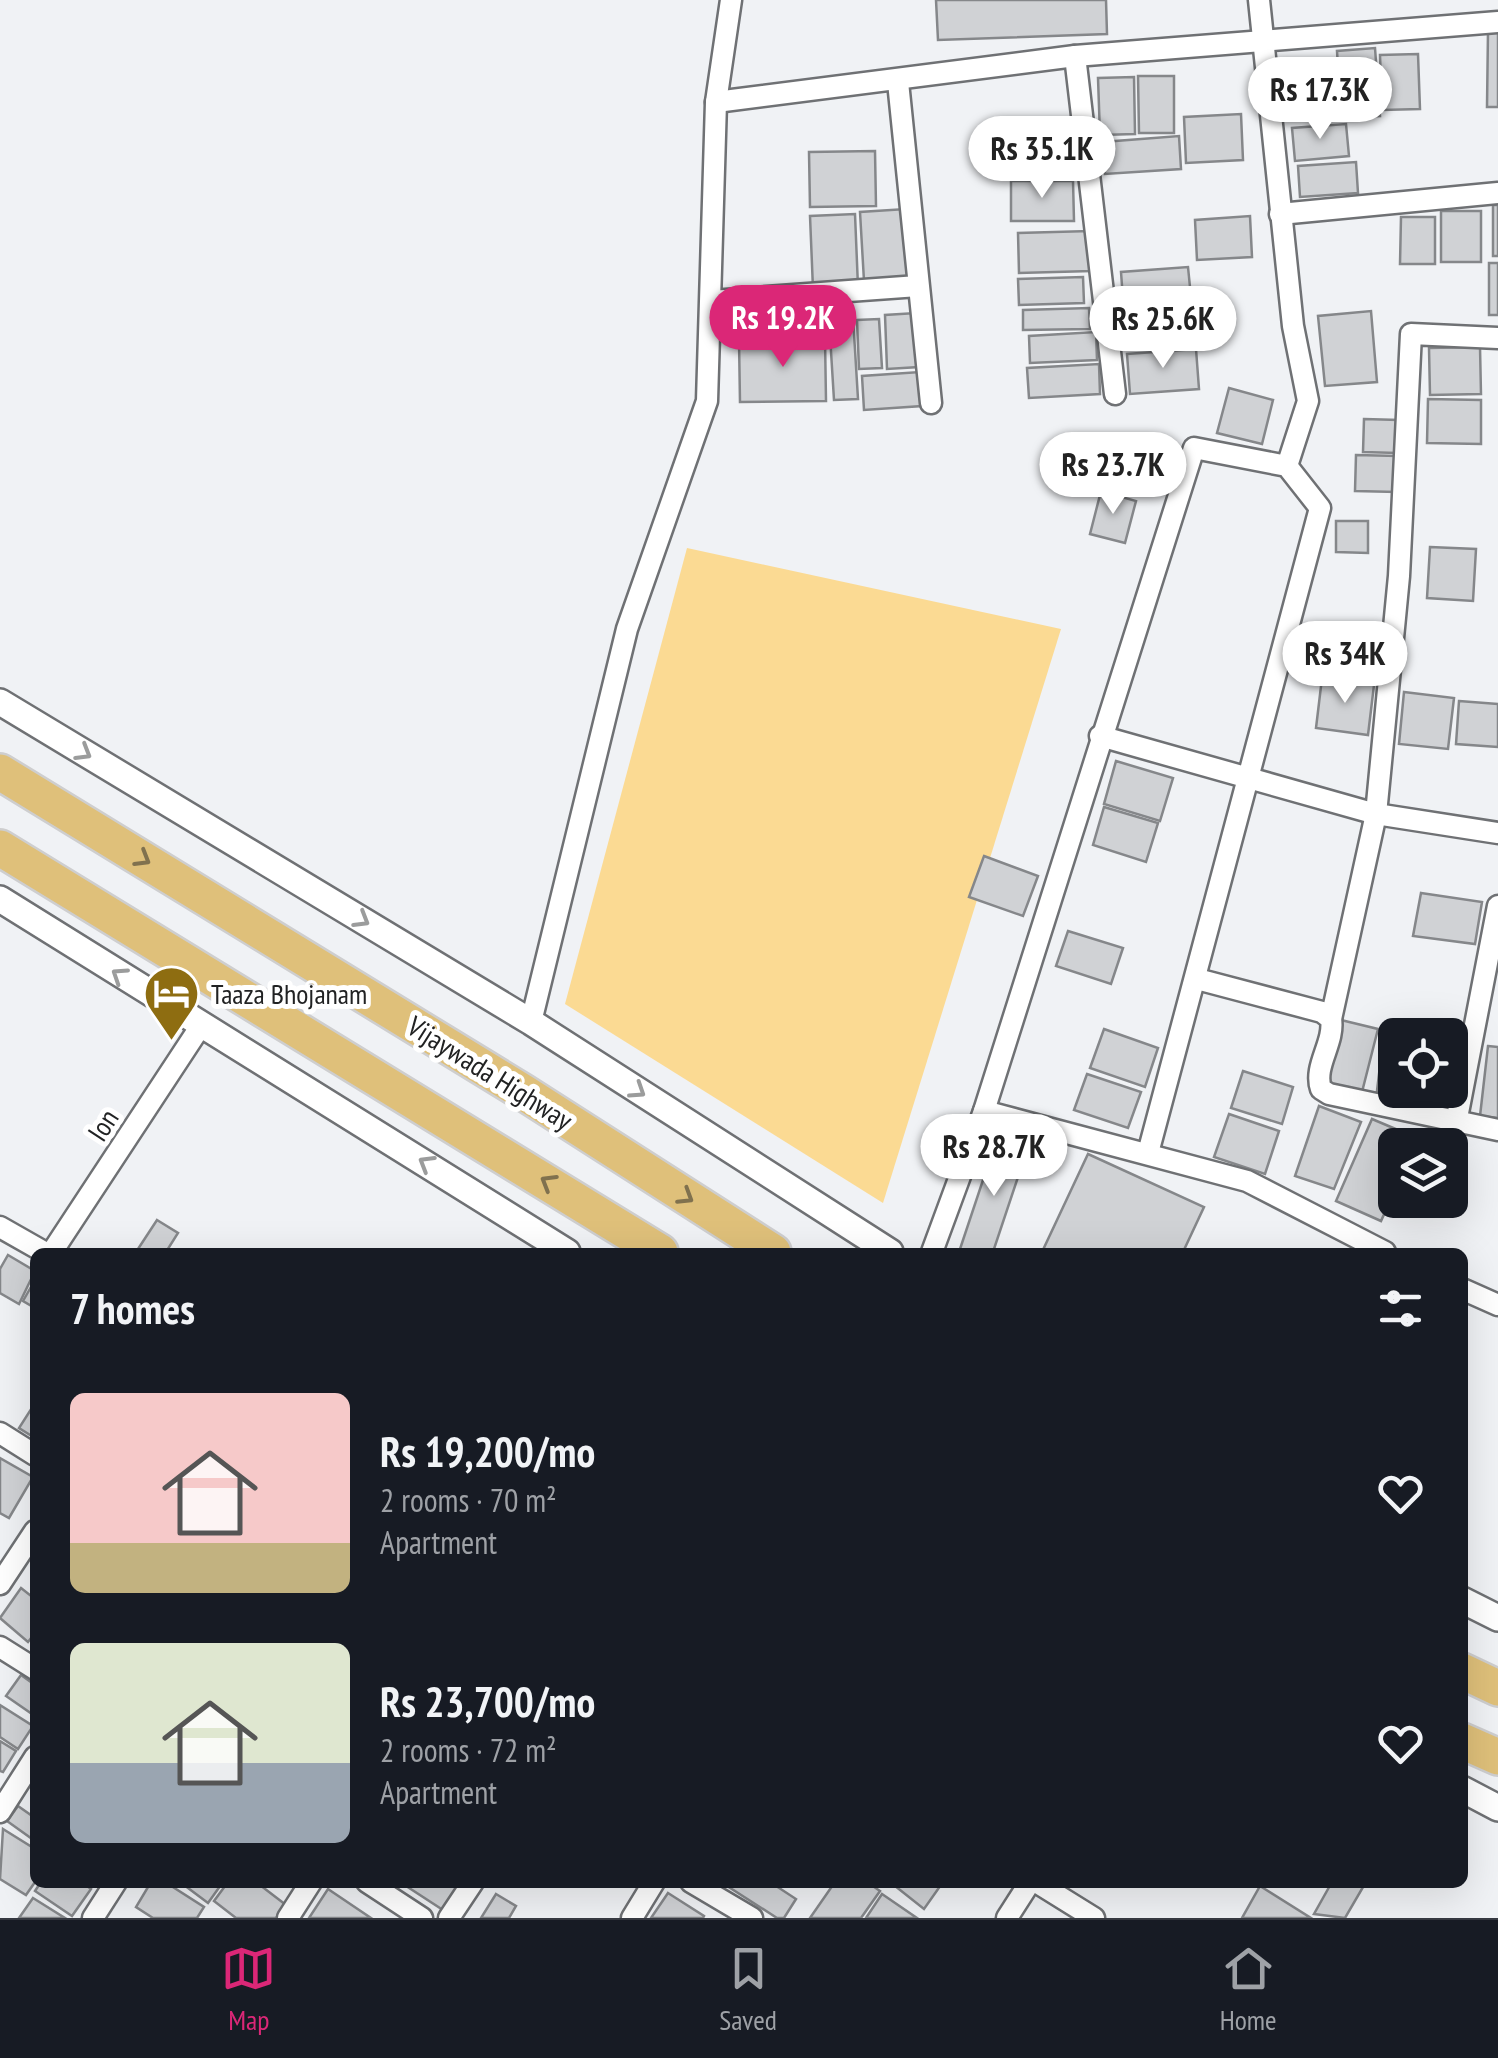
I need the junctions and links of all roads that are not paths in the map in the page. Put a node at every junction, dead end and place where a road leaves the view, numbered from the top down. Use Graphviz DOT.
graph roads {
  1 [pos="730,0"];
  2 [pos="1259,0"];
  3 [pos="1498,22"];
  4 [pos="1262,41"];
  5 [pos="1075,56"];
  6 [pos="898,82"];
  7 [pos="716,102"];
  8 [pos="1498,193"];
  9 [pos="1280,214"];
  10 [pos="918,286"];
  11 [pos="711,301"];
  12 [pos="1498,338"];
  13 [pos="1116,394"];
  14 [pos="931,403"];
  15 [pos="1288,466"];
  16 [pos="0,702"];
  17 [pos="1100,736"];
  18 [pos="0,772"];
  19 [pos="1250,776"];
  20 [pos="1376,814"];
  21 [pos="1498,832"];
  22 [pos="0,848"];
  23 [pos="0,899"];
  24 [pos="1498,906"];
  25 [pos="1197,979"];
  26 [pos="1331,1019"];
  27 [pos="531,1022"];
  28 [pos="200,1028"];
  29 [pos="984,1111"];
  30 [pos="1456,1123"];
  31 [pos="1498,1130"];
  32 [pos="1148,1153"];
  33 [pos="0,1227"];
  34 [pos="40,1248"];
  35 [pos="51,1248"];
  36 [pos="561,1248"];
  37 [pos="653,1248"];
  38 [pos="767,1248"];
  39 [pos="884,1248"];
  40 [pos="933,1248"];
  41 [pos="1377,1248"];
  42 [pos="1468,1291"];
  43 [pos="1498,1305"];
  44 [pos="0,1433"];
  45 [pos="30,1452"];
  46 [pos="30,1539"];
  47 [pos="0,1584"];
  48 [pos="1468,1603"];
  49 [pos="1498,1618"];
  50 [pos="0,1648"];
  51 [pos="30,1666"];
  52 [pos="1468,1674"];
  53 [pos="1498,1688"];
  54 [pos="1468,1743"];
  55 [pos="1498,1757"];
  56 [pos="30,1766"];
  57 [pos="1468,1792"];
  58 [pos="1498,1808"];
  59 [pos="0,1812"];
  60 [pos="112,1888"];
  61 [pos="307,1888"];
  62 [pos="376,1888"];
  63 [pos="470,1888"];
  64 [pos="650,1888"];
  65 [pos="702,1888"];
  66 [pos="1029,1888"];
  67 [pos="1043,1888"];
  68 [pos="92,1918"];
  69 [pos="288,1918"];
  70 [pos="422,1918"];
  71 [pos="449,1918"];
  72 [pos="632,1918"];
  73 [pos="752,1918"];
  74 [pos="1007,1918"];
  75 [pos="1094,1918"];
  1 -- 7 [label="street"];
  2 -- 4 [label="street"];
  3 -- 4 [label="street"];
  4 -- 5 [label="street"];
  4 -- 9 [label="street"];
  5 -- 6 [label="street"];
  5 -- 13 [label="street"];
  6 -- 7 [label="street"];
  6 -- 10 [label="street"];
  7 -- 11 [label="street"];
  8 -- 9 [label="street"];
  9 -- 15 [label="street"];
  10 -- 11 [label="street"];
  10 -- 14 [label="street"];
  11 -- 27 [label="street"];
  12 -- 20 [label="street"];
  15 -- 17 [label="street"];
  15 -- 19 [label="street"];
  16 -- 27 [label="street, one-way"];
  17 -- 19 [label="street"];
  17 -- 29 [label="street"];
  18 -- 38 [label="highway, Vijaywada Highway, one-way"];
  19 -- 20 [label="street"];
  19 -- 25 [label="street"];
  20 -- 21 [label="street"];
  20 -- 26 [label="street"];
  37 -- 22 [label="highway, one-way"];
  28 -- 23 [label="street, one-way"];
  24 -- 30 [label="street"];
  25 -- 26 [label="street"];
  25 -- 32 [label="street"];
  26 -- 30 [label="street"];
  27 -- 39 [label="street, one-way"];
  28 -- 35 [label="street, Ion"];
  36 -- 28 [label="street, one-way"];
  29 -- 32 [label="street"];
  29 -- 40 [label="street"];
  30 -- 31 [label="street"];
  32 -- 41 [label="street"];
  33 -- 34 [label="street"];
  42 -- 43 [label="street"];
  44 -- 45 [label="street"];
  46 -- 47 [label="street"];
  48 -- 49 [label="street"];
  50 -- 51 [label="street"];
  52 -- 53 [label="highway"];
  54 -- 55 [label="highway"];
  56 -- 59 [label="street"];
  57 -- 58 [label="street"];
  60 -- 68 [label="street"];
  61 -- 69 [label="street"];
  62 -- 70 [label="street"];
  63 -- 71 [label="street"];
  64 -- 72 [label="street"];
  65 -- 73 [label="street"];
  66 -- 74 [label="street"];
  67 -- 75 [label="street"];
}
